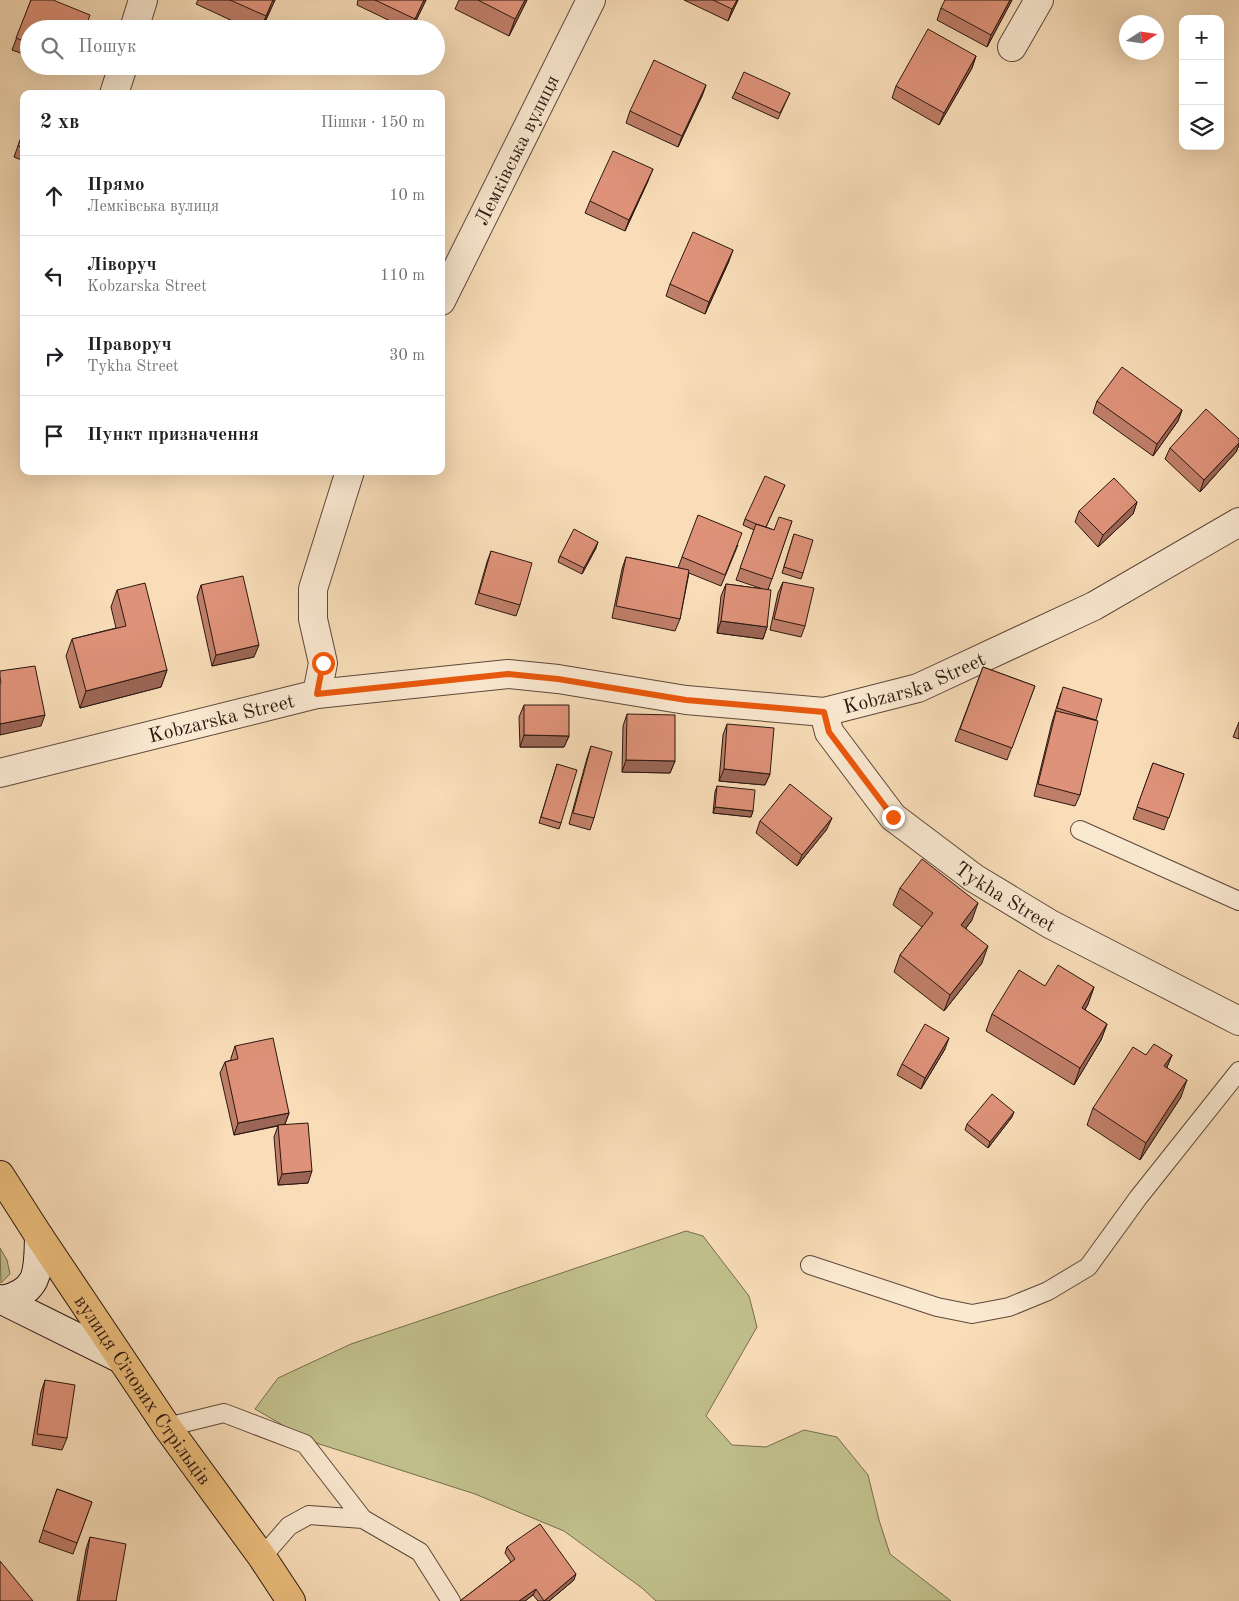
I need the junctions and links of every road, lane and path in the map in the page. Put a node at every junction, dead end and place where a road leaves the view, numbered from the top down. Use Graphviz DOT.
graph roads {
  1 [pos="143,0"];
  2 [pos="591,0"];
  3 [pos="1039,0"];
  4 [pos="137,20"];
  5 [pos="1012,47"];
  6 [pos="120,75"];
  7 [pos="115,90"];
  8 [pos="445,293"];
  9 [pos="349,475"];
  10 [pos="1239,522"];
  11 [pos="317,694"];
  12 [pos="824,712"];
  13 [pos="0,773"];
  14 [pos="1080,830"];
  15 [pos="1239,901"];
  16 [pos="1239,1022"];
  17 [pos="1239,1071"];
  18 [pos="0,1175"];
  19 [pos="39,1236"];
  20 [pos="810,1265"];
  21 [pos="1,1300"];
  22 [pos="121,1359"];
  23 [pos="167,1427"];
  24 [pos="363,1519"];
  25 [pos="262,1557"];
  26 [pos="291,1601"];
  27 [pos="451,1601"];
  1 -- 4 [label="street"];
  2 -- 8 [label="street, Лемківська вулиця"];
  3 -- 5 [label="street"];
  6 -- 7 [label="street"];
  9 -- 11 [label="street"];
  10 -- 12 [label="street, Kobzarska Street"];
  11 -- 12 [label="street, Kobzarska Street"];
  11 -- 13 [label="street, Kobzarska Street"];
  12 -- 16 [label="street, Tykha Street"];
  14 -- 15 [label="lane"];
  17 -- 20 [label="lane"];
  18 -- 19 [label="main road, вулиця Січових Стрільців"];
  19 -- 21 [label="street"];
  19 -- 22 [label="main road, вулиця Січових Стрільців"];
  21 -- 22 [label="street"];
  22 -- 23 [label="main road, вулиця Січових Стрільців"];
  23 -- 24 [label="lane"];
  23 -- 25 [label="main road, вулиця Січових Стрільців"];
  24 -- 25 [label="lane"];
  24 -- 27 [label="lane"];
  25 -- 26 [label="main road, вулиця Січових Стрільців"];
}
